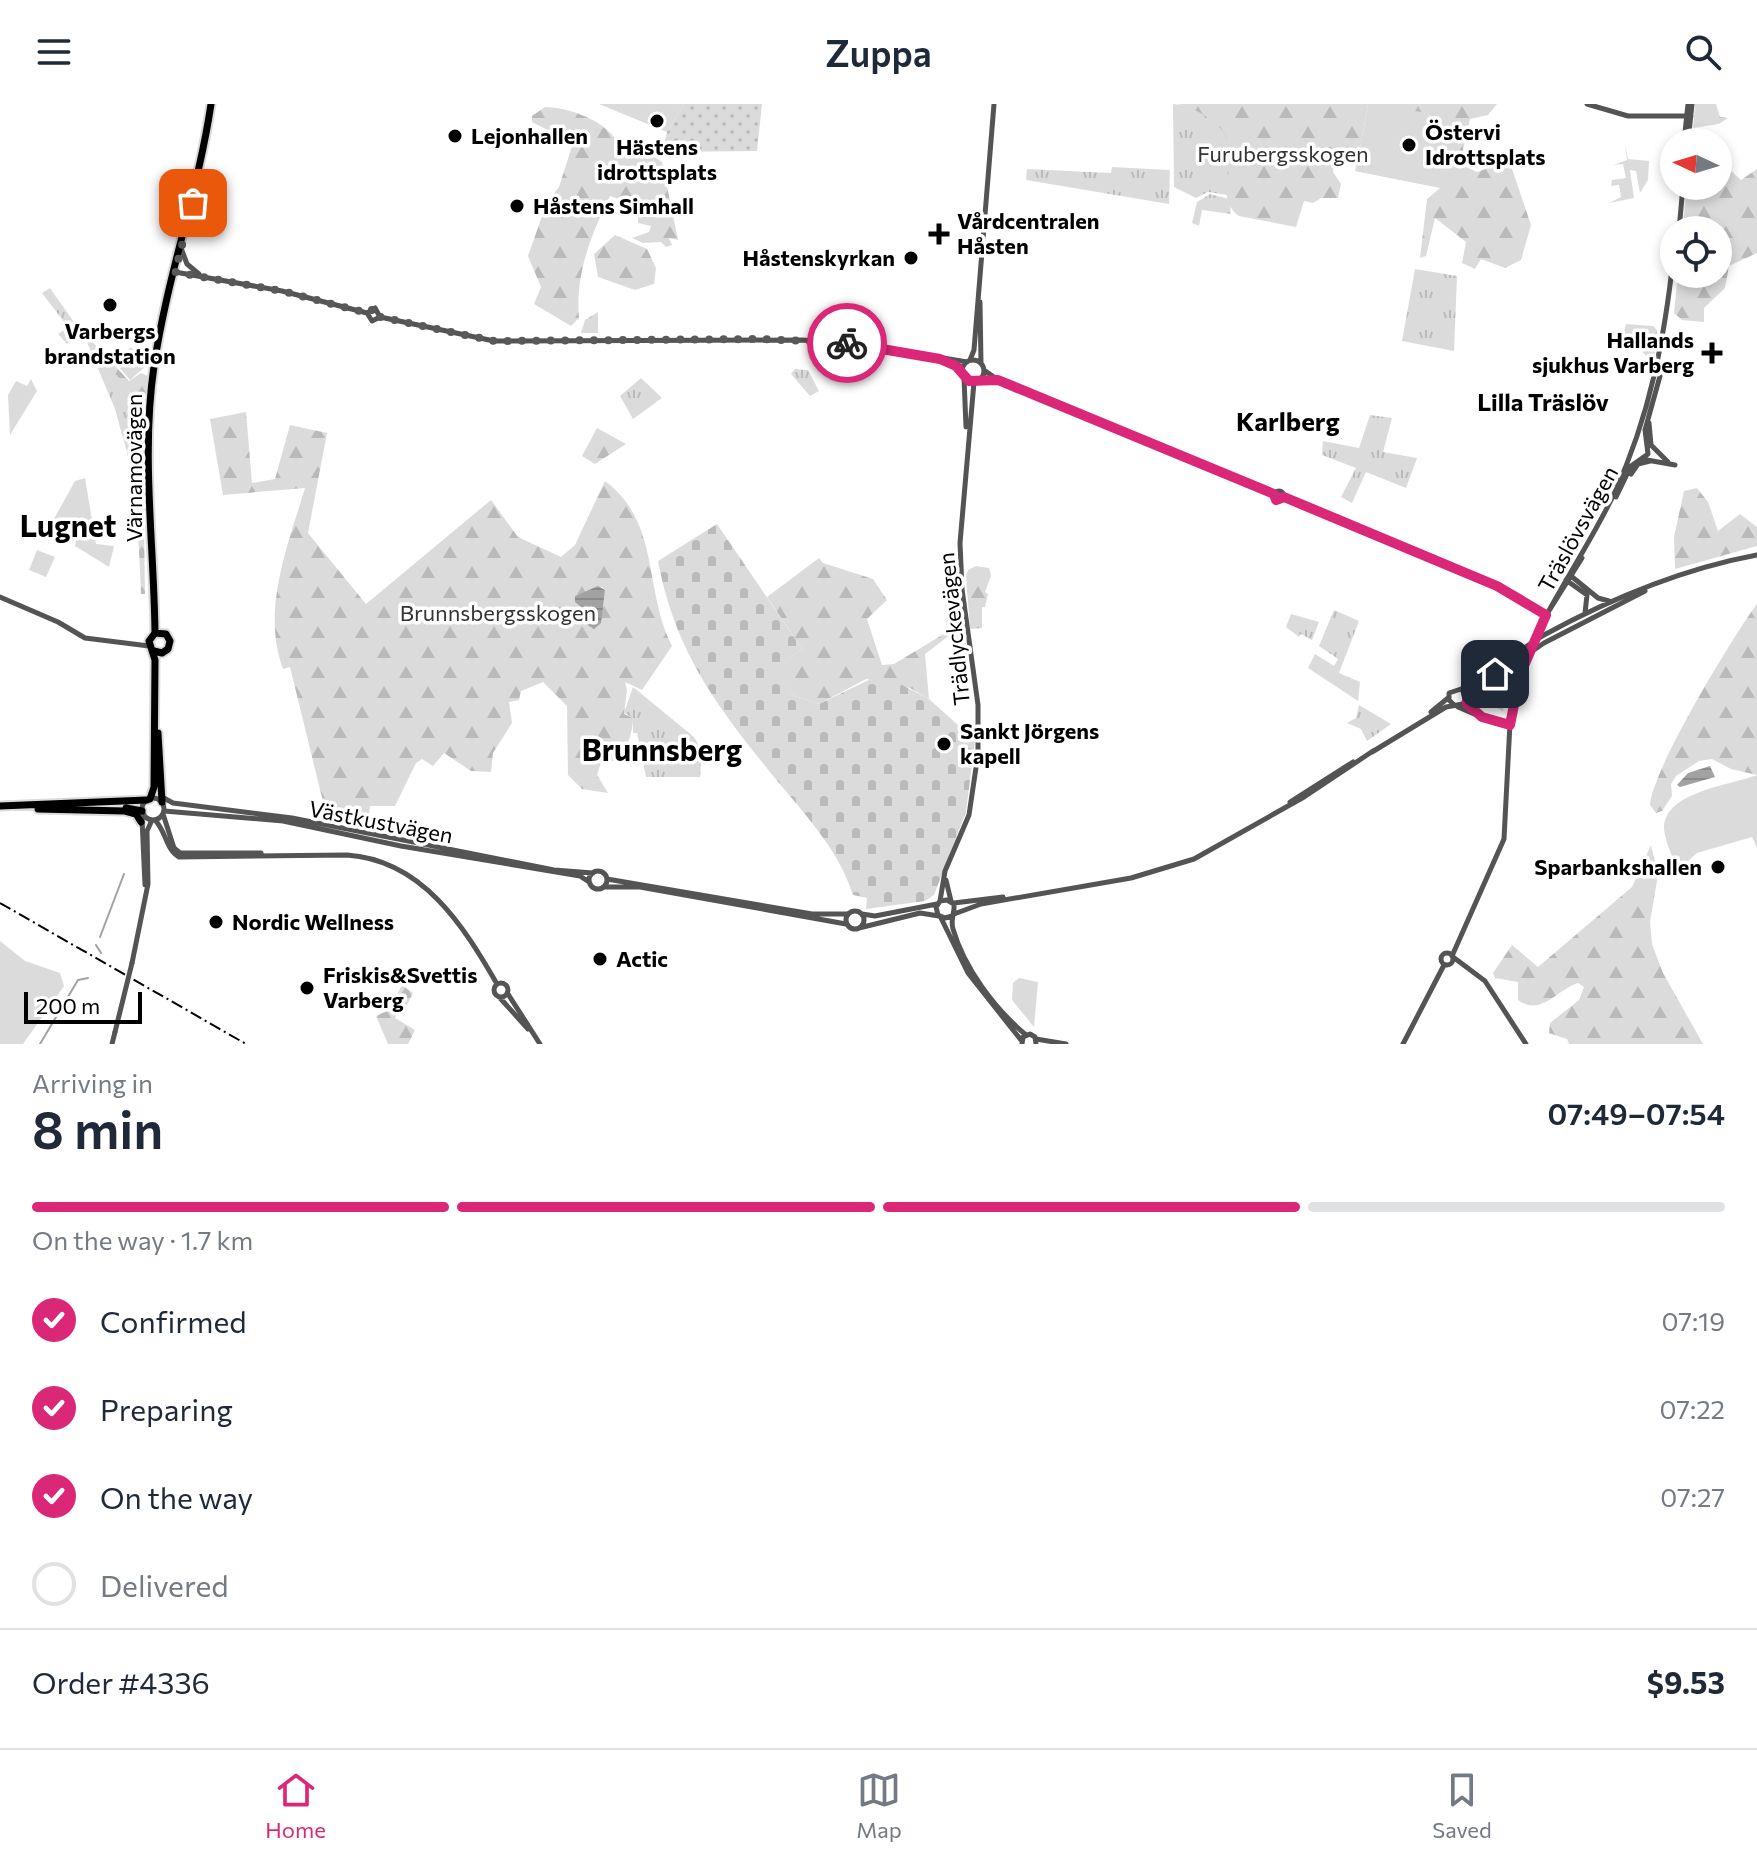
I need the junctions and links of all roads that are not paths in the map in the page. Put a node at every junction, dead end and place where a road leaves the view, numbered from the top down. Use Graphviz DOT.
graph roads {
  1 [pos="211,104"];
  2 [pos="994,104"];
  3 [pos="1587,104"];
  4 [pos="1690,104"];
  5 [pos="1689,116"];
  6 [pos="1688,128"];
  7 [pos="181,248"];
  8 [pos="175,272"];
  9 [pos="200,274"];
  10 [pos="980,277"];
  11 [pos="1670,288"];
  12 [pos="1672,288"];
  13 [pos="940,359"];
  14 [pos="968,361"];
  15 [pos="982,366"];
  16 [pos="963,375"];
  17 [pos="998,380"];
  18 [pos="976,381"];
  19 [pos="1648,412"];
  20 [pos="967,440"];
  21 [pos="1646,447"];
  22 [pos="1632,451"];
  23 [pos="1641,459"];
  24 [pos="1650,461"];
  25 [pos="1668,462"];
  26 [pos="1619,491"];
  27 [pos="1757,555"];
  28 [pos="1568,578"];
  29 [pos="1652,586"];
  30 [pos="0,597"];
  31 [pos="154,599"];
  32 [pos="1610,601"];
  33 [pos="1585,613"];
  34 [pos="1546,615"];
  35 [pos="164,633"];
  36 [pos="153,634"];
  37 [pos="127,643"];
  38 [pos="152,649"];
  39 [pos="165,652"];
  40 [pos="1461,689"];
  41 [pos="1448,697"];
  42 [pos="1466,697"];
  43 [pos="1455,706"];
  44 [pos="1482,717"];
  45 [pos="1422,720"];
  46 [pos="1510,725"];
  47 [pos="154,764"];
  48 [pos="149,800"];
  49 [pos="134,801"];
  50 [pos="163,805"];
  51 [pos="0,809"];
  52 [pos="108,809"];
  53 [pos="143,812"];
  54 [pos="154,820"];
  55 [pos="141,822"];
  56 [pos="290,855"];
  57 [pos="952,859"];
  58 [pos="593,873"];
  59 [pos="607,879"];
  60 [pos="589,882"];
  61 [pos="603,887"];
  62 [pos="1032,895"];
  63 [pos="146,898"];
  64 [pos="939,902"];
  65 [pos="952,902"];
  66 [pos="847,914"];
  67 [pos="862,914"];
  68 [pos="953,915"];
  69 [pos="940,917"];
  70 [pos="846,924"];
  71 [pos="859,928"];
  72 [pos="1449,959"];
  73 [pos="500,984"];
  74 [pos="508,994"];
  75 [pos="500,997"];
  76 [pos="531,1031"];
  77 [pos="1023,1039"];
  78 [pos="1038,1041"];
  79 [pos="112,1044"];
  80 [pos="540,1044"];
  81 [pos="1066,1044"];
  82 [pos="1403,1044"];
  83 [pos="1526,1044"];
  1 -- 7 [label="main road, Värnamovägen"];
  2 -- 10 [label="street"];
  3 -- 5 [label="street"];
  4 -- 5 [label="street"];
  5 -- 6 [label="street"];
  7 -- 8 [label="main road, Värnamovägen"];
  7 -- 9 [label="street"];
  8 -- 9 [label="street"];
  8 -- 31 [label="main road, Värnamovägen"];
  9 -- 13 [label="street"];
  10 -- 14 [label="street"];
  10 -- 15 [label="street"];
  11 -- 19 [label="street"];
  12 -- 19 [label="street"];
  13 -- 14 [label="street"];
  13 -- 16 [label="street"];
  14 -- 15 [label="street"];
  14 -- 16 [label="street"];
  15 -- 17 [label="street"];
  15 -- 18 [label="street"];
  16 -- 18 [label="street"];
  16 -- 20 [label="street, Trädlyckevägen"];
  17 -- 18 [label="street"];
  17 -- 34 [label="street"];
  18 -- 20 [label="street, Trädlyckevägen"];
  19 -- 21 [label="street"];
  19 -- 22 [label="street"];
  19 -- 22 [label="street"];
  19 -- 25 [label="street"];
  20 -- 57 [label="street, Trädlyckevägen"];
  21 -- 22 [label="street"];
  21 -- 23 [label="street, Träslövsvägen"];
  21 -- 25 [label="street"];
  22 -- 23 [label="street"];
  22 -- 28 [label="street, Träslövsvägen"];
  23 -- 24 [label="street"];
  23 -- 26 [label="street, Träslövsvägen"];
  24 -- 25 [label="street"];
  24 -- 26 [label="street"];
  26 -- 28 [label="street, Träslövsvägen"];
  27 -- 29 [label="street"];
  28 -- 32 [label="street"];
  28 -- 33 [label="street"];
  28 -- 34 [label="street, Träslövsvägen"];
  29 -- 32 [label="street"];
  29 -- 42 [label="street"];
  30 -- 37 [label="street"];
  31 -- 35 [label="main road, Värnamovägen"];
  31 -- 36 [label="main road, Värnamovägen"];
  32 -- 33 [label="street"];
  33 -- 40 [label="street"];
  34 -- 46 [label="street, Träslövsvägen, bridge"];
  35 -- 36 [label="main road"];
  35 -- 39 [label="main road, Värnamovägen"];
  36 -- 37 [label="street"];
  36 -- 38 [label="main road, Värnamovägen"];
  37 -- 38 [label="street"];
  38 -- 39 [label="main road"];
  38 -- 47 [label="main road"];
  39 -- 50 [label="main road"];
  40 -- 41 [label="street"];
  40 -- 42 [label="street"];
  41 -- 43 [label="street"];
  41 -- 45 [label="street"];
  42 -- 43 [label="street"];
  42 -- 44 [label="street"];
  43 -- 44 [label="street"];
  43 -- 45 [label="street"];
  44 -- 46 [label="street"];
  45 -- 62 [label="street"];
  46 -- 72 [label="street, Träslövsvägen"];
  47 -- 48 [label="main road"];
  47 -- 49 [label="main road"];
  48 -- 49 [label="main road"];
  48 -- 50 [label="street"];
  48 -- 53 [label="street"];
  49 -- 51 [label="main road"];
  50 -- 54 [label="street"];
  50 -- 56 [label="street"];
  50 -- 58 [label="street, Västkustvägen"];
  50 -- 60 [label="street, Västkustvägen"];
  51 -- 52 [label="main road"];
  52 -- 53 [label="main road"];
  52 -- 55 [label="main road"];
  53 -- 54 [label="street"];
  53 -- 55 [label="street"];
  54 -- 56 [label="street"];
  54 -- 63 [label="street"];
  55 -- 63 [label="street"];
  56 -- 73 [label="street"];
  57 -- 64 [label="street, Trädlyckevägen"];
  57 -- 65 [label="street, Trädlyckevägen"];
  58 -- 59 [label="street"];
  58 -- 60 [label="street"];
  59 -- 61 [label="street"];
  59 -- 66 [label="street"];
  60 -- 61 [label="street"];
  61 -- 70 [label="street"];
  62 -- 65 [label="street"];
  62 -- 68 [label="street"];
  63 -- 79 [label="street, bridge"];
  64 -- 65 [label="street"];
  64 -- 67 [label="street"];
  64 -- 69 [label="street, Trädlyckevägen"];
  65 -- 68 [label="street, Trädlyckevägen"];
  66 -- 67 [label="street"];
  66 -- 70 [label="street"];
  67 -- 71 [label="street"];
  68 -- 69 [label="street"];
  68 -- 77 [label="street"];
  69 -- 71 [label="street"];
  69 -- 77 [label="street"];
  70 -- 71 [label="street"];
  72 -- 82 [label="street, Träslövsvägen"];
  72 -- 83 [label="street"];
  73 -- 74 [label="street"];
  73 -- 75 [label="street"];
  74 -- 75 [label="street"];
  74 -- 76 [label="street"];
  75 -- 76 [label="street"];
  76 -- 80 [label="street"];
  77 -- 78 [label="street"];
  78 -- 81 [label="street"];
}
